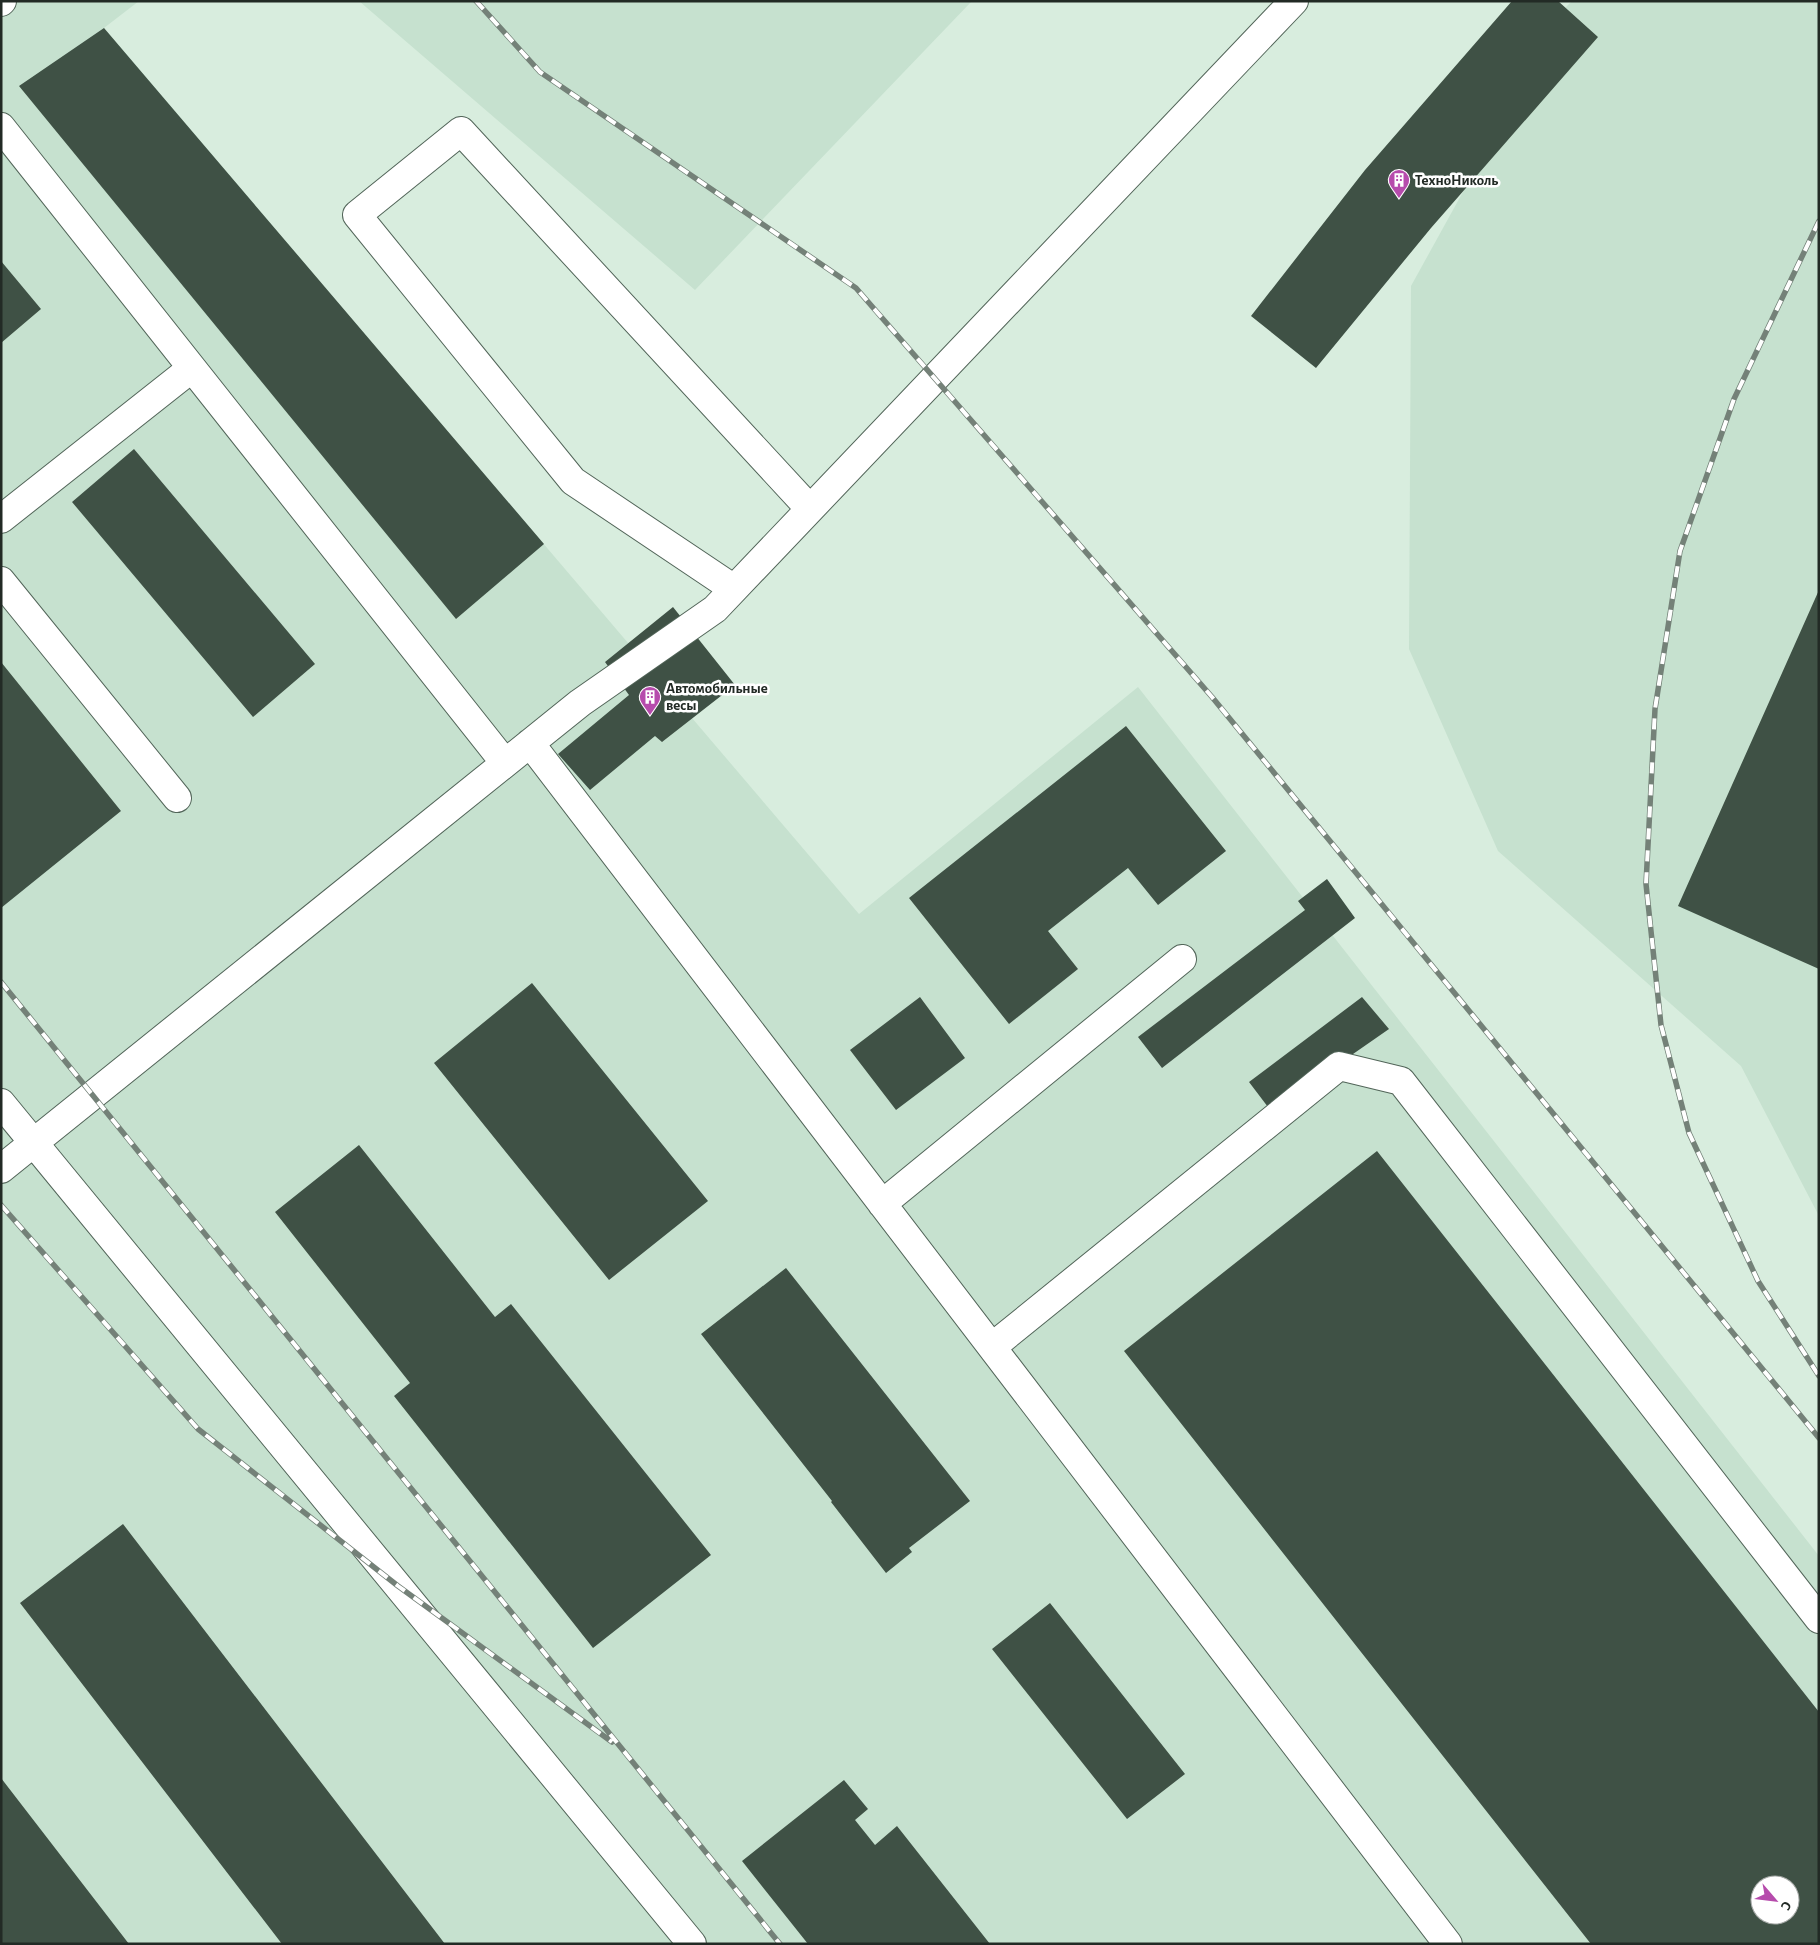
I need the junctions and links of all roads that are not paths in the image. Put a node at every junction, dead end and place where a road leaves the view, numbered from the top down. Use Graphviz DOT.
graph roads {
  1 [pos="1294,1"];
  2 [pos="1,127"];
  3 [pos="192,368"];
  4 [pos="810,509"];
  5 [pos="1,519"];
  6 [pos="1,581"];
  7 [pos="734,589"];
  8 [pos="530,743"];
  9 [pos="505,763"];
  10 [pos="177,798"];
  11 [pos="1182,959"];
  12 [pos="1,1103"];
  13 [pos="33,1143"];
  14 [pos="1,1169"];
  15 [pos="882,1204"];
  16 [pos="992,1347"];
  17 [pos="1819,1619"];
  18 [pos="692,1944"];
  19 [pos="1448,1944"];
  1 -- 4 [label="lane"];
  2 -- 3 [label="lane"];
  3 -- 5 [label="lane"];
  3 -- 9 [label="lane"];
  4 -- 7 [label="lane"];
  4 -- 7 [label="lane"];
  6 -- 10 [label="lane"];
  7 -- 8 [label="lane"];
  8 -- 9 [label="lane"];
  8 -- 15 [label="lane"];
  9 -- 13 [label="lane"];
  11 -- 15 [label="lane"];
  12 -- 13 [label="lane"];
  13 -- 14 [label="lane"];
  13 -- 18 [label="lane"];
  15 -- 16 [label="lane"];
  16 -- 17 [label="lane"];
  16 -- 19 [label="lane"];
}
